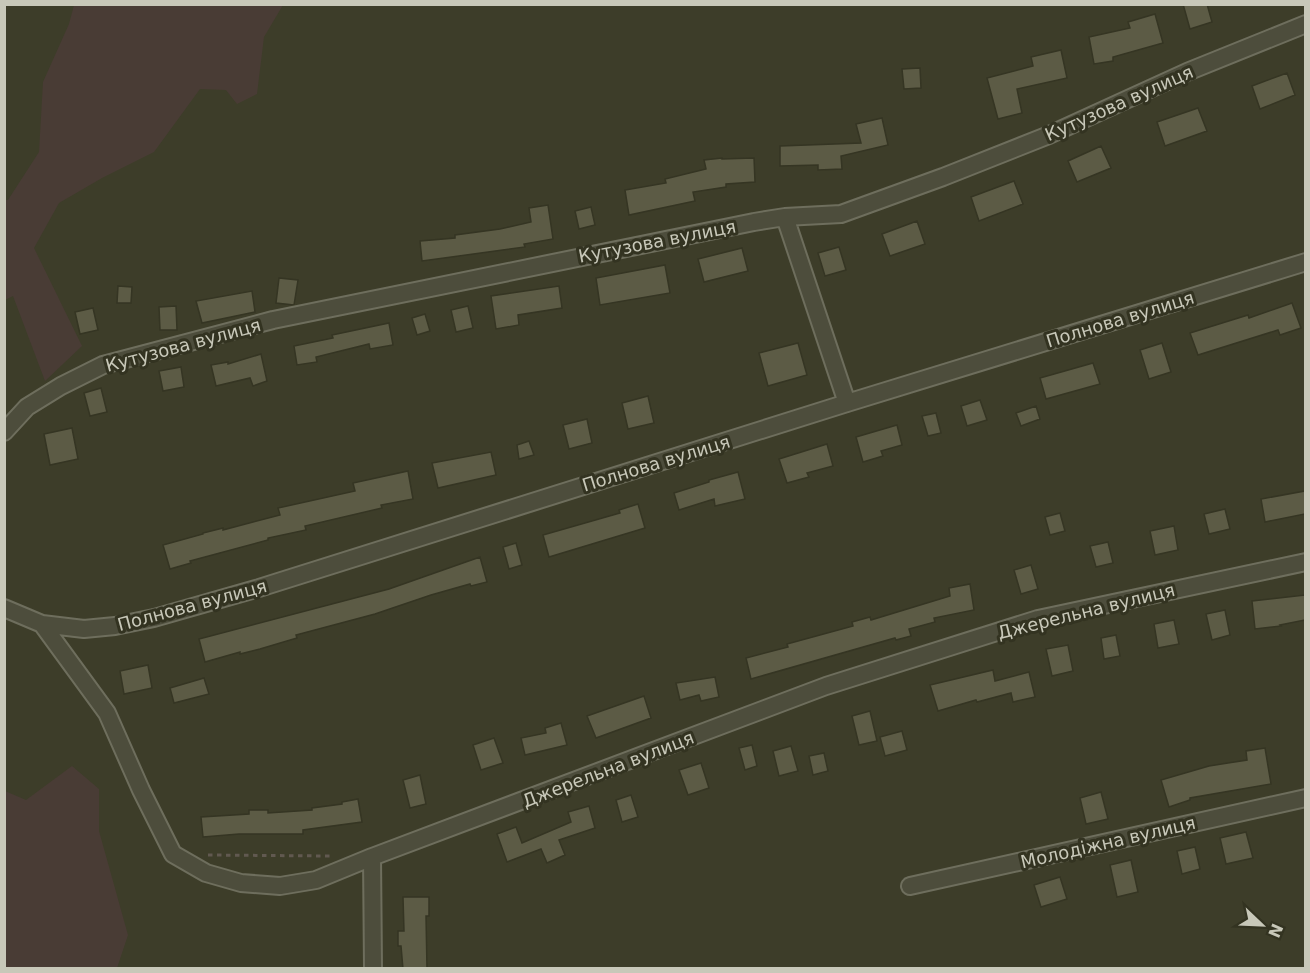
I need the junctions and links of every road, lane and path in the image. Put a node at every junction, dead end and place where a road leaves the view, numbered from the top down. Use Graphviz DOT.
graph roads {
  1 [pos="1305,24"];
  2 [pos="784,217"];
  3 [pos="1305,262"];
  4 [pos="847,403"];
  5 [pos="4,432"];
  6 [pos="1305,562"];
  7 [pos="4,608"];
  8 [pos="42,624"];
  9 [pos="1305,798"];
  10 [pos="208,855"];
  11 [pos="337,856"];
  12 [pos="372,857"];
  13 [pos="910,886"];
  14 [pos="373,969"];
  1 -- 2 [label="street, Кутузова вулиця"];
  2 -- 4 [label="street"];
  2 -- 5 [label="street, Кутузова вулиця"];
  3 -- 4 [label="street, Полнова вулиця"];
  4 -- 8 [label="street, Полнова вулиця"];
  6 -- 12 [label="street, Джерельна вулиця"];
  7 -- 8 [label="street, Полнова вулиця"];
  8 -- 12 [label="street, Джерельна вулиця"];
  9 -- 13 [label="street, Молодіжна вулиця"];
  10 -- 11 [label="path"];
  12 -- 14 [label="street"];
}
